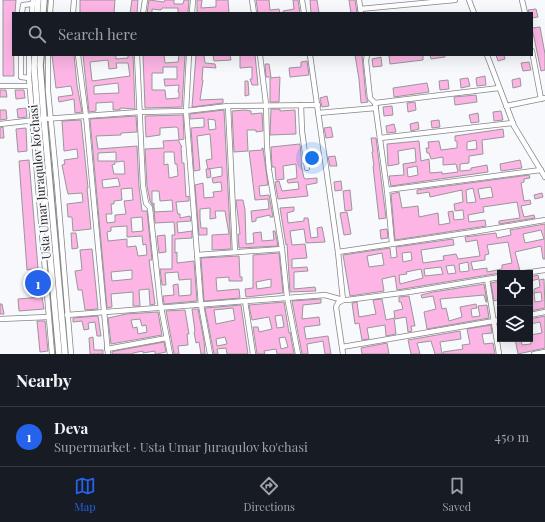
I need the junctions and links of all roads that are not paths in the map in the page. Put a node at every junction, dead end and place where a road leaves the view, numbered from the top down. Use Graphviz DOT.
graph roads {
  1 [pos="38,0"];
  2 [pos="44,0"];
  3 [pos="51,0"];
  4 [pos="74,0"];
  5 [pos="145,0"];
  6 [pos="193,0"];
  7 [pos="252,0"];
  8 [pos="302,0"];
  9 [pos="359,0"];
  10 [pos="455,0"];
  11 [pos="469,0"];
  12 [pos="522,0"];
  13 [pos="32,2"];
  14 [pos="360,11"];
  15 [pos="22,12"];
  16 [pos="37,12"];
  17 [pos="43,12"];
  18 [pos="50,12"];
  19 [pos="73,12"];
  20 [pos="143,12"];
  21 [pos="192,12"];
  22 [pos="254,12"];
  23 [pos="304,12"];
  24 [pos="474,12"];
  25 [pos="524,12"];
  26 [pos="533,55"];
  27 [pos="21,56"];
  28 [pos="29,56"];
  29 [pos="35,56"];
  30 [pos="41,56"];
  31 [pos="48,56"];
  32 [pos="78,56"];
  33 [pos="137,56"];
  34 [pos="189,56"];
  35 [pos="260,56"];
  36 [pos="310,56"];
  37 [pos="368,56"];
  38 [pos="487,56"];
  39 [pos="29,78"];
  40 [pos="0,86"];
  41 [pos="30,86"];
  42 [pos="499,88"];
  43 [pos="543,99"];
  44 [pos="266,104"];
  45 [pos="301,105"];
  46 [pos="318,105"];
  47 [pos="228,106"];
  48 [pos="375,106"];
  49 [pos="506,106"];
  50 [pos="186,111"];
  51 [pos="140,112"];
  52 [pos="318,113"];
  53 [pos="86,116"];
  54 [pos="51,118"];
  55 [pos="39,119"];
  56 [pos="513,123"];
  57 [pos="0,124"];
  58 [pos="380,138"];
  59 [pos="307,168"];
  60 [pos="541,170"];
  61 [pos="545,177"];
  62 [pos="387,190"];
  63 [pos="545,220"];
  64 [pos="392,243"];
  65 [pos="282,249"];
  66 [pos="235,252"];
  67 [pos="338,252"];
  68 [pos="197,255"];
  69 [pos="545,270"];
  70 [pos="533,272"];
  71 [pos="497,277"];
  72 [pos="487,279"];
  73 [pos="287,297"];
  74 [pos="343,300"];
  75 [pos="245,301"];
  76 [pos="201,305"];
  77 [pos="161,306"];
  78 [pos="103,312"];
  79 [pos="545,312"];
  80 [pos="533,314"];
  81 [pos="67,315"];
  82 [pos="48,317"];
  83 [pos="0,318"];
  84 [pos="497,320"];
  85 [pos="494,321"];
  86 [pos="167,338"];
  87 [pos="342,347"];
  88 [pos="108,351"];
  89 [pos="545,352"];
  90 [pos="52,354"];
  91 [pos="59,354"];
  92 [pos="65,354"];
  93 [pos="71,354"];
  94 [pos="170,354"];
  95 [pos="210,354"];
  96 [pos="253,354"];
  97 [pos="298,354"];
  98 [pos="343,354"];
  99 [pos="499,354"];
  100 [pos="534,354"];
  1 -- 16 [label="main road"];
  2 -- 17 [label="main road"];
  3 -- 18 [label="street"];
  4 -- 19 [label="street"];
  5 -- 20 [label="street"];
  6 -- 21 [label="street"];
  7 -- 22 [label="street"];
  8 -- 23 [label="street"];
  9 -- 14 [label="street"];
  10 -- 14 [label="street"];
  11 -- 24 [label="street"];
  12 -- 25 [label="street"];
  13 -- 15 [label="street"];
  26 -- 43 [label="street"];
  27 -- 39 [label="street"];
  28 -- 39 [label="street"];
  29 -- 55 [label="main road, Usta Umar Juraqulov ko'chasi"];
  30 -- 55 [label="main road, Usta Umar Juraqulov ko'chasi"];
  31 -- 54 [label="street"];
  32 -- 53 [label="street"];
  33 -- 51 [label="street"];
  34 -- 50 [label="street"];
  35 -- 44 [label="street"];
  36 -- 46 [label="street"];
  37 -- 48 [label="street"];
  38 -- 42 [label="street"];
  39 -- 41 [label="street"];
  40 -- 41 [label="street"];
  41 -- 55 [label="street"];
  42 -- 48 [label="street"];
  42 -- 49 [label="street"];
  43 -- 49 [label="street"];
  44 -- 45 [label="street"];
  44 -- 47 [label="street"];
  44 -- 65 [label="street"];
  45 -- 46 [label="street"];
  45 -- 59 [label="street"];
  46 -- 52 [label="street"];
  47 -- 50 [label="street"];
  47 -- 66 [label="street"];
  48 -- 52 [label="street"];
  48 -- 58 [label="street"];
  49 -- 56 [label="street"];
  50 -- 51 [label="street"];
  50 -- 68 [label="street"];
  51 -- 53 [label="street"];
  51 -- 77 [label="street"];
  52 -- 67 [label="street"];
  53 -- 54 [label="street"];
  53 -- 78 [label="street"];
  54 -- 55 [label="street"];
  54 -- 81 [label="street"];
  55 -- 57 [label="street"];
  55 -- 82 [label="street"];
  55 -- 91 [label="main road, Usta Umar Juraqulov ko'chasi"];
  55 -- 92 [label="main road, Usta Umar Juraqulov ko'chasi"];
  56 -- 58 [label="street"];
  56 -- 60 [label="street"];
  58 -- 62 [label="street"];
  60 -- 61 [label="street"];
  60 -- 62 [label="street"];
  62 -- 64 [label="street"];
  63 -- 64 [label="street"];
  64 -- 67 [label="street"];
  65 -- 66 [label="street"];
  65 -- 73 [label="street"];
  66 -- 68 [label="street"];
  67 -- 74 [label="street"];
  68 -- 76 [label="street"];
  69 -- 70 [label="street"];
  71 -- 72 [label="street"];
  72 -- 74 [label="street"];
  72 -- 85 [label="street"];
  73 -- 74 [label="street"];
  73 -- 75 [label="street"];
  73 -- 97 [label="street"];
  74 -- 87 [label="street"];
  75 -- 76 [label="street"];
  75 -- 96 [label="street"];
  76 -- 77 [label="street"];
  76 -- 95 [label="street"];
  77 -- 78 [label="street"];
  77 -- 86 [label="street"];
  78 -- 81 [label="street"];
  78 -- 88 [label="street"];
  79 -- 80 [label="street"];
  81 -- 93 [label="street"];
  82 -- 83 [label="street"];
  82 -- 90 [label="street"];
  84 -- 85 [label="street"];
  85 -- 87 [label="street"];
  85 -- 99 [label="street"];
  86 -- 88 [label="street"];
  86 -- 94 [label="street"];
  87 -- 98 [label="street"];
  89 -- 100 [label="street"];
}
